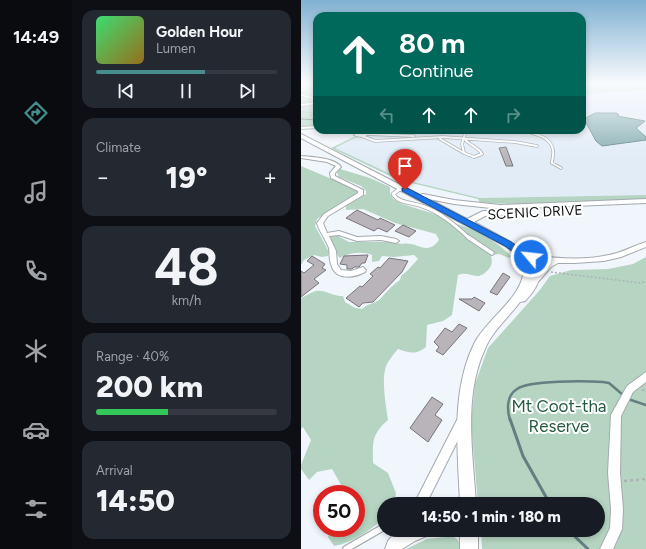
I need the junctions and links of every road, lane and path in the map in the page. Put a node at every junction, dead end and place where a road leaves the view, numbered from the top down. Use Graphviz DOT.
graph roads {
  1 [pos="301,112"];
  2 [pos="313,112"];
  3 [pos="313,117"];
  4 [pos="313,127"];
  5 [pos="301,128"];
  6 [pos="356,134"];
  7 [pos="365,134"];
  8 [pos="394,134"];
  9 [pos="464,134"];
  10 [pos="536,134"];
  11 [pos="301,136"];
  12 [pos="362,136"];
  13 [pos="434,137"];
  14 [pos="463,138"];
  15 [pos="537,146"];
  16 [pos="465,153"];
  17 [pos="301,157"];
  18 [pos="561,168"];
  19 [pos="401,188"];
  20 [pos="416,193"];
  21 [pos="646,201"];
  22 [pos="492,206"];
  23 [pos="646,208"];
  24 [pos="467,219"];
  25 [pos="324,235"];
  26 [pos="396,241"];
  27 [pos="646,244"];
  28 [pos="492,252"];
  29 [pos="527,255"];
  30 [pos="562,259"];
  31 [pos="363,270"];
  32 [pos="548,272"];
  33 [pos="535,280"];
  34 [pos="646,281"];
  35 [pos="506,311"];
  36 [pos="646,376"];
  37 [pos="465,415"];
  38 [pos="646,479"];
  39 [pos="615,483"];
  40 [pos="424,497"];
  41 [pos="468,497"];
  42 [pos="377,531"];
  43 [pos="399,537"];
  44 [pos="409,537"];
  45 [pos="469,537"];
  46 [pos="346,549"];
  47 [pos="388,549"];
  48 [pos="391,549"];
  49 [pos="469,549"];
  50 [pos="606,549"];
  1 -- 2 [label="path"];
  2 -- 3 [label="path"];
  4 -- 5 [label="street"];
  6 -- 12 [label="street"];
  7 -- 12 [label="street"];
  8 -- 13 [label="lane"];
  9 -- 14 [label="lane"];
  10 -- 18 [label="lane"];
  11 -- 19 [label="main road"];
  12 -- 13 [label="lane"];
  13 -- 14 [label="lane"];
  13 -- 16 [label="lane"];
  14 -- 15 [label="lane"];
  14 -- 16 [label="lane"];
  14 -- 16 [label="lane"];
  17 -- 25 [label="street"];
  19 -- 20 [label="main road"];
  19 -- 24 [label="main road"];
  19 -- 28 [label="lane"];
  20 -- 22 [label="main road, SCENIC DRIVE"];
  20 -- 24 [label="main road"];
  21 -- 22 [label="main road, SCENIC DRIVE"];
  22 -- 24 [label="main road, SCENIC DRIVE"];
  23 -- 24 [label="main road, SCENIC DRIVE"];
  24 -- 29 [label="main road"];
  25 -- 26 [label="street"];
  25 -- 31 [label="street"];
  27 -- 30 [label="street"];
  29 -- 30 [label="street"];
  29 -- 33 [label="main road"];
  29 -- 35 [label="main road"];
  30 -- 33 [label="street"];
  32 -- 34 [label="path"];
  33 -- 35 [label="main road"];
  35 -- 37 [label="main road"];
  36 -- 39 [label="street"];
  37 -- 40 [label="street"];
  37 -- 41 [label="main road"];
  38 -- 39 [label="path"];
  39 -- 50 [label="street"];
  42 -- 46 [label="lane"];
  43 -- 47 [label="street"];
  44 -- 48 [label="street"];
  45 -- 49 [label="main road"];
}
